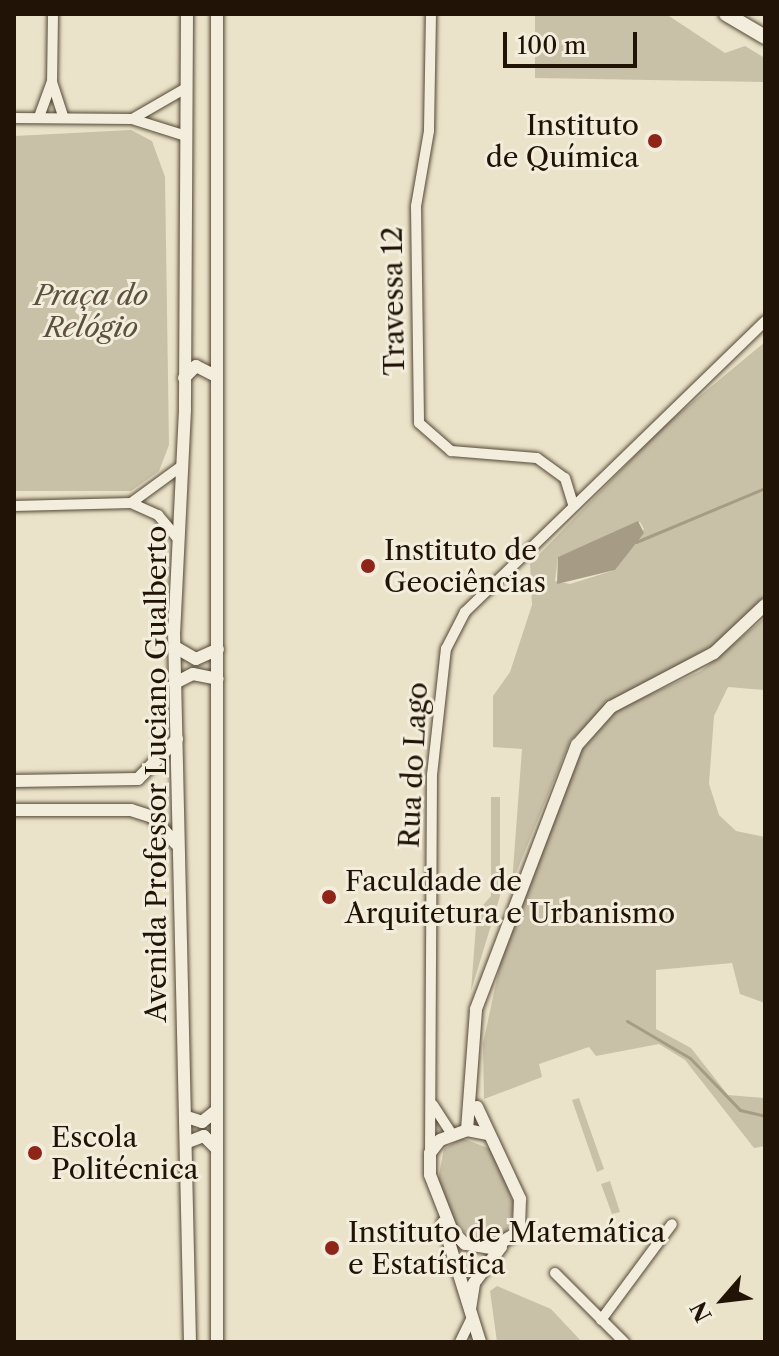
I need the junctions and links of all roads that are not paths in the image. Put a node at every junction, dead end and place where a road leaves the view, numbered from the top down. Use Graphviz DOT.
graph roads {
  1 [pos="53,14"];
  2 [pos="187,14"];
  3 [pos="217,14"];
  4 [pos="431,14"];
  5 [pos="726,14"];
  6 [pos="765,37"];
  7 [pos="52,82"];
  8 [pos="186,88"];
  9 [pos="63,116"];
  10 [pos="39,117"];
  11 [pos="14,118"];
  12 [pos="132,119"];
  13 [pos="186,136"];
  14 [pos="765,321"];
  15 [pos="185,351"];
  16 [pos="217,354"];
  17 [pos="216,376"];
  18 [pos="184,378"];
  19 [pos="183,465"];
  20 [pos="565,478"];
  21 [pos="594,483"];
  22 [pos="131,503"];
  23 [pos="573,505"];
  24 [pos="14,506"];
  25 [pos="177,538"];
  26 [pos="765,605"];
  27 [pos="175,647"];
  28 [pos="218,649"];
  29 [pos="218,679"];
  30 [pos="175,683"];
  31 [pos="177,739"];
  32 [pos="14,782"];
  33 [pos="14,810"];
  34 [pos="176,844"];
  35 [pos="474,1096"];
  36 [pos="433,1105"];
  37 [pos="217,1110"];
  38 [pos="187,1117"];
  39 [pos="467,1130"];
  40 [pos="451,1133"];
  41 [pos="487,1134"];
  42 [pos="188,1142"];
  43 [pos="217,1149"];
  44 [pos="430,1153"];
  45 [pos="440,1213"];
  46 [pos="672,1224"];
  47 [pos="501,1247"];
  48 [pos="555,1273"];
  49 [pos="470,1317"];
  50 [pos="601,1320"];
  51 [pos="190,1342"];
  52 [pos="217,1342"];
  53 [pos="460,1342"];
  54 [pos="480,1342"];
  55 [pos="624,1342"];
  1 -- 7 [label="street"];
  2 -- 8 [label="street, Avenida Professor Luciano Gualberto"];
  3 -- 16 [label="street"];
  4 -- 20 [label="street, Travessa 12"];
  5 -- 6 [label="main road"];
  7 -- 9 [label="street"];
  7 -- 10 [label="street"];
  8 -- 12 [label="street"];
  8 -- 13 [label="street, Avenida Professor Luciano Gualberto"];
  9 -- 10 [label="street"];
  9 -- 12 [label="street"];
  10 -- 11 [label="street"];
  12 -- 13 [label="street"];
  13 -- 15 [label="street, Avenida Professor Luciano Gualberto"];
  14 -- 21 [label="street, Rua do Lago"];
  15 -- 16 [label="street"];
  15 -- 18 [label="street, Avenida Professor Luciano Gualberto"];
  16 -- 17 [label="street"];
  17 -- 18 [label="street"];
  17 -- 28 [label="street"];
  18 -- 19 [label="street, Avenida Professor Luciano Gualberto"];
  19 -- 22 [label="street"];
  19 -- 25 [label="street, Avenida Professor Luciano Gualberto"];
  20 -- 21 [label="street, Travessa 12"];
  20 -- 23 [label="street"];
  21 -- 23 [label="street, Rua do Lago"];
  22 -- 24 [label="street"];
  22 -- 25 [label="street"];
  23 -- 36 [label="street, Rua do Lago"];
  25 -- 27 [label="street, Avenida Professor Luciano Gualberto"];
  26 -- 35 [label="street"];
  27 -- 28 [label="street"];
  27 -- 30 [label="street, Avenida Professor Luciano Gualberto"];
  28 -- 29 [label="street"];
  29 -- 30 [label="street"];
  29 -- 37 [label="street"];
  30 -- 31 [label="street, Avenida Professor Luciano Gualberto"];
  31 -- 32 [label="street"];
  31 -- 34 [label="street, Avenida Professor Luciano Gualberto"];
  33 -- 34 [label="street"];
  34 -- 38 [label="street, Avenida Professor Luciano Gualberto"];
  35 -- 39 [label="street"];
  35 -- 41 [label="street"];
  36 -- 40 [label="street"];
  36 -- 44 [label="street, Rua do Lago"];
  37 -- 38 [label="street"];
  37 -- 43 [label="street"];
  38 -- 42 [label="street, Avenida Professor Luciano Gualberto"];
  39 -- 40 [label="street"];
  39 -- 41 [label="street"];
  40 -- 44 [label="street"];
  41 -- 47 [label="street"];
  42 -- 43 [label="street"];
  42 -- 51 [label="street, Avenida Professor Luciano Gualberto"];
  43 -- 52 [label="street"];
  44 -- 45 [label="street"];
  45 -- 47 [label="street"];
  45 -- 49 [label="street"];
  46 -- 50 [label="street"];
  47 -- 49 [label="street"];
  48 -- 50 [label="street"];
  49 -- 53 [label="street"];
  49 -- 54 [label="street"];
  50 -- 55 [label="street"];
}
